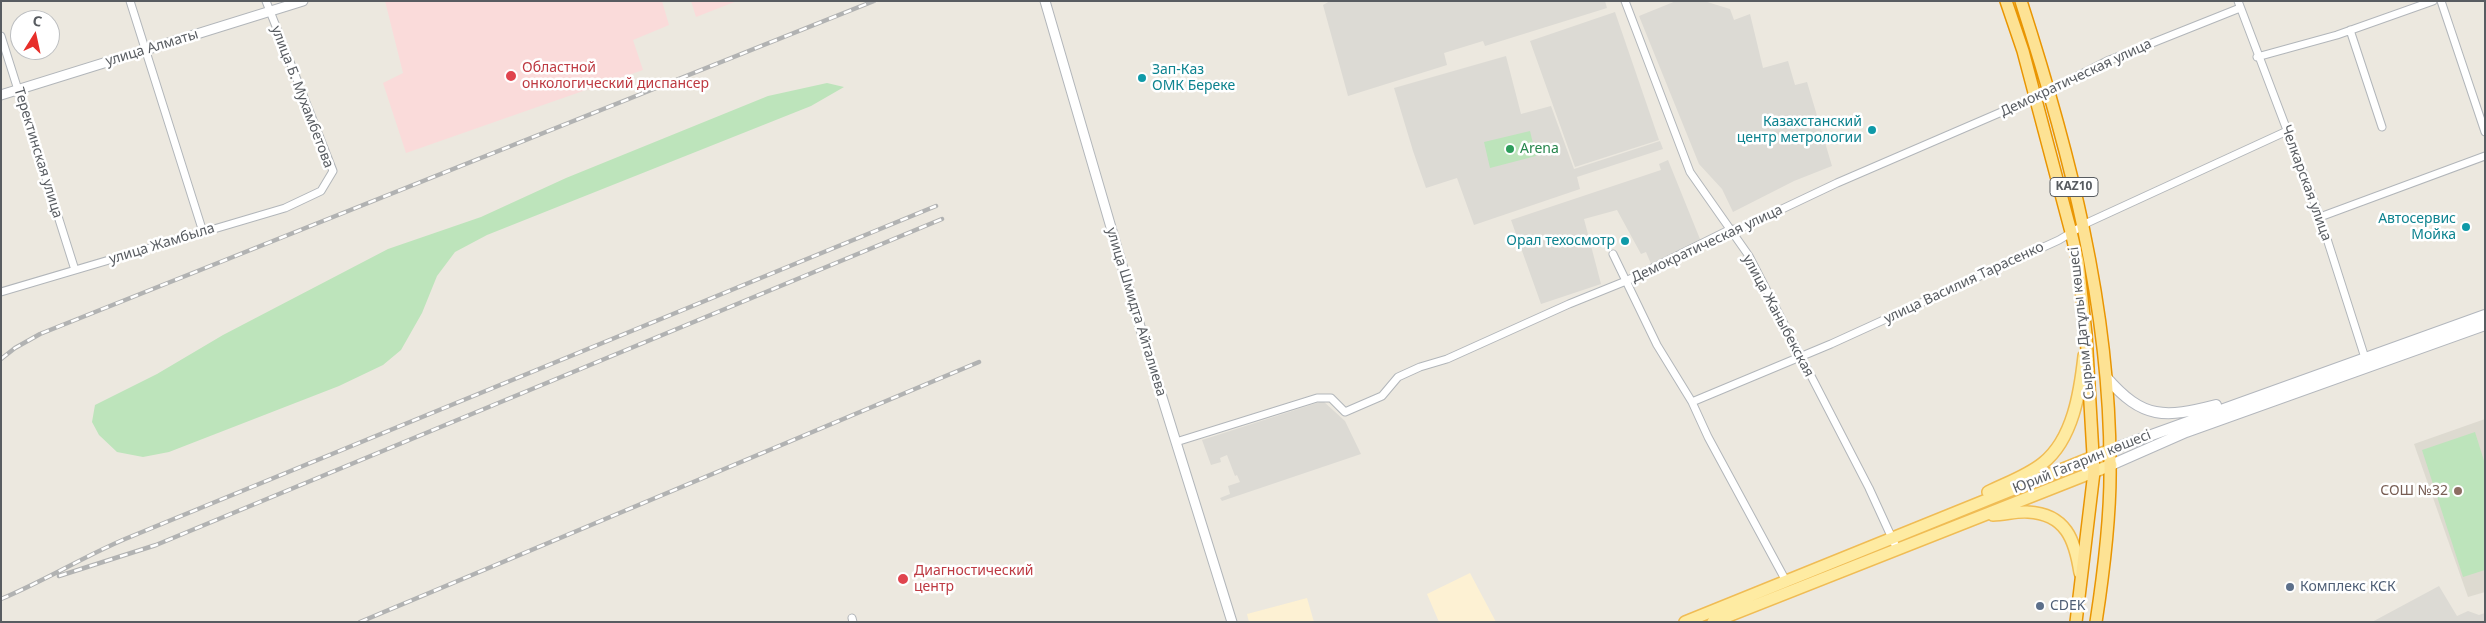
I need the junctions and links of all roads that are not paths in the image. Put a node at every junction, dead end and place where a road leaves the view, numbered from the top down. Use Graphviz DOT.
graph roads {
  1 [pos="130,1"];
  2 [pos="266,1"];
  3 [pos="303,1"];
  4 [pos="1044,1"];
  5 [pos="1625,1"];
  6 [pos="2006,1"];
  7 [pos="2021,1"];
  8 [pos="2432,1"];
  9 [pos="2441,1"];
  10 [pos="2239,4"];
  11 [pos="269,12"];
  12 [pos="2350,30"];
  13 [pos="1,36"];
  14 [pos="146,50"];
  15 [pos="2258,57"];
  16 [pos="18,89"];
  17 [pos="2048,90"];
  18 [pos="1,95"];
  19 [pos="2034,98"];
  20 [pos="2382,127"];
  21 [pos="2287,131"];
  22 [pos="2485,132"];
  23 [pos="2485,156"];
  24 [pos="321,191"];
  25 [pos="2320,217"];
  26 [pos="2083,225"];
  27 [pos="1729,230"];
  28 [pos="204,232"];
  29 [pos="2071,232"];
  30 [pos="1613,254"];
  31 [pos="75,270"];
  32 [pos="1626,281"];
  33 [pos="1,292"];
  34 [pos="2485,315"];
  35 [pos="2485,325"];
  36 [pos="2086,334"];
  37 [pos="1800,357"];
  38 [pos="2366,362"];
  39 [pos="2106,377"];
  40 [pos="2247,400"];
  41 [pos="1692,402"];
  42 [pos="1176,442"];
  43 [pos="2110,450"];
  44 [pos="2094,458"];
  45 [pos="2110,465"];
  46 [pos="2094,472"];
  47 [pos="1964,509"];
  48 [pos="1982,516"];
  49 [pos="1894,543"];
  50 [pos="1786,581"];
  51 [pos="2082,584"];
  52 [pos="2101,586"];
  53 [pos="1232,622"];
  54 [pos="1685,622"];
  55 [pos="1713,622"];
  56 [pos="2076,622"];
  57 [pos="2096,622"];
  1 -- 14 [label="street"];
  2 -- 11 [label="street, улица Б. Мухамбетова"];
  3 -- 11 [label="street, улица Алматы"];
  4 -- 42 [label="street, улица Шмидта Айталиева"];
  5 -- 27 [label="street, улица Жаныбекская"];
  6 -- 19 [label="highway, Сырым Датұлы көшесі / KAZ10"];
  7 -- 17 [label="highway, Сырым Датұлы көшесі / KAZ10"];
  8 -- 12 [label="street"];
  9 -- 22 [label="street"];
  10 -- 15 [label="street, Челкарская улица"];
  10 -- 17 [label="street, Демократическая улица"];
  11 -- 14 [label="street, улица Алматы"];
  11 -- 24 [label="street, улица Б. Мухамбетова"];
  12 -- 15 [label="street"];
  12 -- 20 [label="street"];
  13 -- 16 [label="street, Теректинская улица"];
  14 -- 16 [label="street, улица Алматы"];
  14 -- 28 [label="street"];
  15 -- 21 [label="street, Челкарская улица"];
  16 -- 18 [label="street, улица Алматы"];
  16 -- 31 [label="street, Теректинская улица"];
  17 -- 19 [label="street, Демократическая улица"];
  17 -- 26 [label="highway, Сырым Датұлы көшесі / KAZ10"];
  19 -- 27 [label="street, Демократическая улица"];
  19 -- 29 [label="highway, Сырым Датұлы көшесі / KAZ10"];
  21 -- 25 [label="street, Челкарская улица"];
  21 -- 26 [label="street, улица Василия Тарасенко"];
  23 -- 25 [label="street"];
  24 -- 28 [label="street, улица Жамбыла"];
  25 -- 38 [label="street, Челкарская улица"];
  26 -- 29 [label="street, улица Василия Тарасенко"];
  26 -- 39 [label="highway, Сырым Датұлы көшесі / KAZ10"];
  27 -- 32 [label="street, Демократическая улица"];
  27 -- 37 [label="street, улица Жаныбекская"];
  28 -- 31 [label="street, улица Жамбыла"];
  29 -- 36 [label="highway, Сырым Датұлы көшесі / KAZ10"];
  29 -- 37 [label="street, улица Василия Тарасенко"];
  30 -- 32 [label="street"];
  31 -- 33 [label="street, улица Жамбыла"];
  32 -- 41 [label="street"];
  32 -- 42 [label="street, Демократическая улица"];
  34 -- 38 [label="main road, Юрий Гагарин көшесі"];
  35 -- 38 [label="main road, Юрий Гагарин көшесі"];
  36 -- 44 [label="highway, Сырым Датұлы көшесі / KAZ10"];
  36 -- 47 [label="main road"];
  37 -- 41 [label="street, улица Василия Тарасенко"];
  37 -- 49 [label="street, улица Жаныбекская"];
  38 -- 40 [label="main road, Юрий Гагарин көшесі"];
  38 -- 45 [label="main road, Юрий Гагарин көшесі"];
  39 -- 40 [label="main road"];
  39 -- 43 [label="highway, Сырым Датұлы көшесі / KAZ10"];
  40 -- 43 [label="main road, Юрий Гагарин көшесі"];
  41 -- 50 [label="street"];
  42 -- 53 [label="street, улица Шмидта Айталиева"];
  43 -- 44 [label="main road, Юрий Гагарин көшесі"];
  43 -- 45 [label="highway, Сырым Датұлы көшесі / KAZ10"];
  44 -- 46 [label="highway, Сырым Датұлы көшесі / KAZ10"];
  44 -- 47 [label="main road, Юрий Гагарин көшесі"];
  45 -- 46 [label="main road, Юрий Гагарин көшесі"];
  45 -- 52 [label="highway, Сырым Датұлы көшесі / KAZ10"];
  46 -- 48 [label="main road, Юрий Гагарин көшесі"];
  46 -- 51 [label="highway, Сырым Датұлы көшесі / KAZ10"];
  47 -- 49 [label="main road, Юрий Гагарин көшесі"];
  48 -- 49 [label="main road, Юрий Гагарин көшесі"];
  48 -- 51 [label="main road"];
  49 -- 50 [label="main road, Юрий Гагарин көшесі"];
  49 -- 55 [label="main road, Юрий Гагарин көшесі"];
  50 -- 54 [label="main road, Юрий Гагарин көшесі"];
  51 -- 52 [label="highway"];
  51 -- 56 [label="highway, Сырым Датұлы көшесі / KAZ10"];
  52 -- 57 [label="highway, Сырым Датұлы көшесі / KAZ10"];
}
